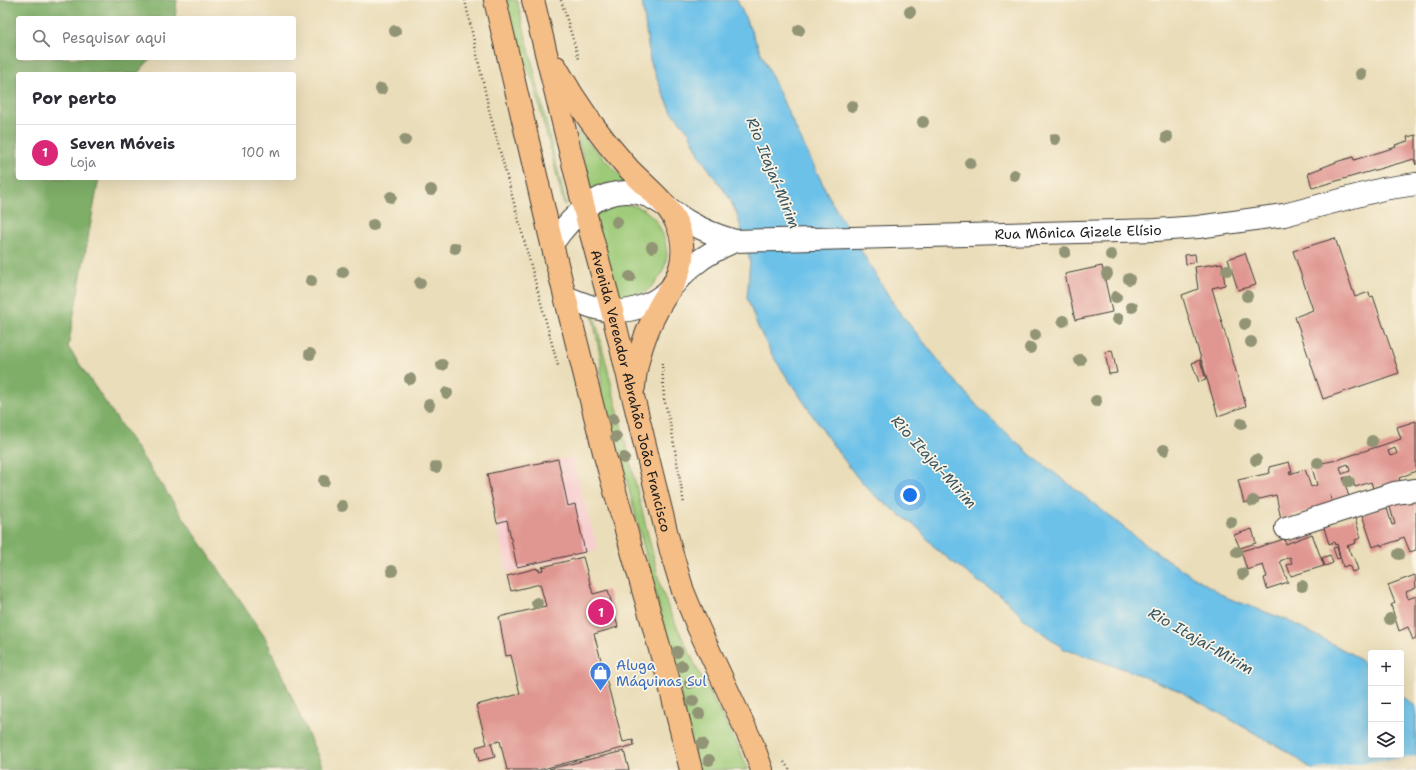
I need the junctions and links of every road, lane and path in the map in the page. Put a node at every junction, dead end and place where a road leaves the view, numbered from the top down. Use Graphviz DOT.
graph roads {
  1 [pos="495,0"];
  2 [pos="533,0"];
  3 [pos="561,0"];
  4 [pos="542,41"];
  5 [pos="579,60"];
  6 [pos="1416,184"];
  7 [pos="665,206"];
  8 [pos="584,208"];
  9 [pos="743,241"];
  10 [pos="552,244"];
  11 [pos="675,283"];
  12 [pos="566,297"];
  13 [pos="612,311"];
  14 [pos="662,356"];
  15 [pos="633,398"];
  16 [pos="1416,490"];
  17 [pos="685,510"];
  18 [pos="1286,528"];
  19 [pos="781,757"];
  20 [pos="691,770"];
  21 [pos="762,770"];
  22 [pos="790,770"];
  1 -- 10 [label="main road"];
  2 -- 4 [label="main road, Avenida Vereador Abrahão João Francisco"];
  3 -- 5 [label="path"];
  4 -- 7 [label="main road"];
  4 -- 8 [label="main road, Avenida Vereador Abrahão João Francisco"];
  6 -- 9 [label="street, Rua Mônica Gizele Elísio"];
  7 -- 8 [label="street, Rua Mônica Gizele Elísio"];
  7 -- 9 [label="street, Rua Mônica Gizele Elísio"];
  7 -- 11 [label="main road"];
  8 -- 10 [label="street, Rua Mônica Gizele Elísio"];
  8 -- 13 [label="main road, Avenida Vereador Abrahão João Francisco"];
  9 -- 11 [label="street, Rua Mônica Gizele Elísio"];
  10 -- 12 [label="main road"];
  11 -- 13 [label="street, Rua Mônica Gizele Elísio"];
  11 -- 15 [label="main road"];
  12 -- 13 [label="street, Rua Mônica Gizele Elísio"];
  12 -- 20 [label="main road"];
  13 -- 15 [label="main road, Avenida Vereador Abrahão João Francisco"];
  14 -- 17 [label="path"];
  15 -- 21 [label="main road, Avenida Vereador Abrahão João Francisco"];
  16 -- 18 [label="street"];
  19 -- 22 [label="path"];
}
